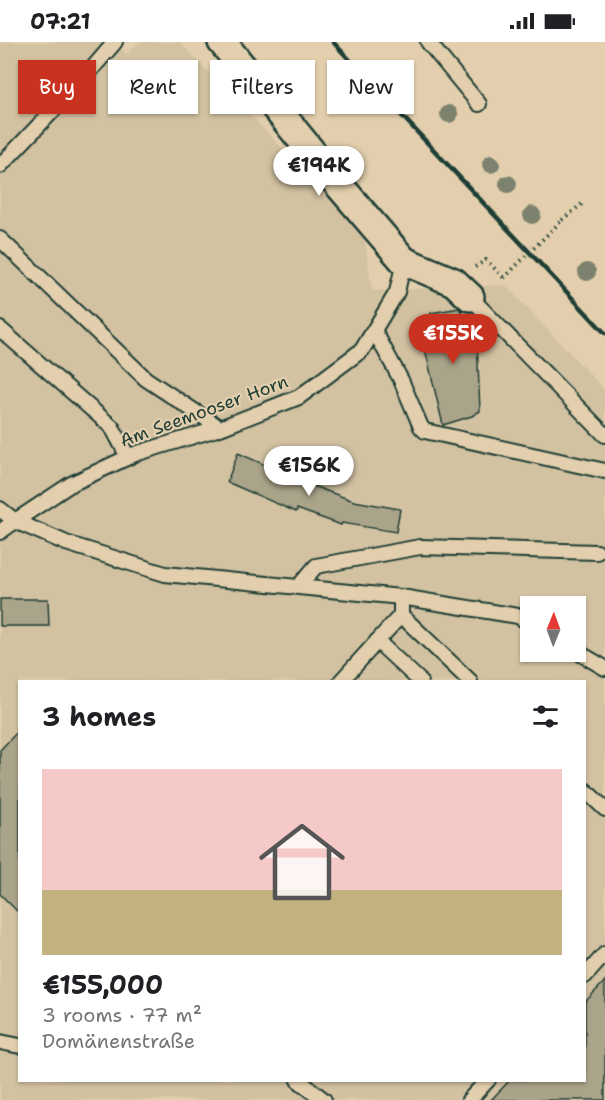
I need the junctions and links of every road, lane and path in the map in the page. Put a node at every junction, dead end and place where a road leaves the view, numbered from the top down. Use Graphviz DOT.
graph roads {
  1 [pos="115,42"];
  2 [pos="222,42"];
  3 [pos="428,42"];
  4 [pos="479,104"];
  5 [pos="0,165"];
  6 [pos="582,204"];
  7 [pos="0,239"];
  8 [pos="486,260"];
  9 [pos="404,261"];
  10 [pos="470,297"];
  11 [pos="0,329"];
  12 [pos="374,330"];
  13 [pos="220,429"];
  14 [pos="605,435"];
  15 [pos="128,457"];
  16 [pos="605,471"];
  17 [pos="0,509"];
  18 [pos="15,521"];
  19 [pos="0,532"];
  20 [pos="597,552"];
  21 [pos="298,587"];
  22 [pos="400,597"];
  23 [pos="401,615"];
  24 [pos="520,617"];
  25 [pos="377,641"];
  26 [pos="586,657"];
  27 [pos="605,668"];
  28 [pos="342,680"];
  29 [pos="419,680"];
  30 [pos="469,680"];
  31 [pos="586,791"];
  32 [pos="605,809"];
  33 [pos="605,954"];
  34 [pos="586,975"];
  35 [pos="0,1042"];
  36 [pos="18,1046"];
  37 [pos="301,1082"];
  38 [pos="486,1082"];
  39 [pos="324,1100"];
  40 [pos="469,1100"];
  1 -- 5 [label="lane"];
  2 -- 9 [label="street"];
  3 -- 4 [label="lane"];
  6 -- 8 [label="path, bridge"];
  7 -- 13 [label="lane"];
  9 -- 10 [label="street"];
  9 -- 12 [label="lane, Am Seemooser Horn"];
  10 -- 14 [label="lane"];
  11 -- 15 [label="lane"];
  12 -- 13 [label="lane, Am Seemooser Horn"];
  12 -- 16 [label="lane"];
  13 -- 15 [label="lane, Am Seemooser Horn"];
  15 -- 18 [label="lane, Am Seemooser Horn"];
  17 -- 18 [label="lane"];
  18 -- 19 [label="lane, Am Seemooser Horn"];
  18 -- 21 [label="lane"];
  20 -- 21 [label="lane"];
  21 -- 22 [label="lane"];
  22 -- 23 [label="lane"];
  22 -- 24 [label="lane"];
  23 -- 25 [label="lane"];
  23 -- 30 [label="lane"];
  25 -- 28 [label="lane"];
  25 -- 29 [label="lane"];
  26 -- 27 [label="lane"];
  31 -- 32 [label="lane"];
  33 -- 34 [label="lane"];
  35 -- 36 [label="lane"];
  37 -- 39 [label="lane"];
  38 -- 40 [label="lane"];
}
